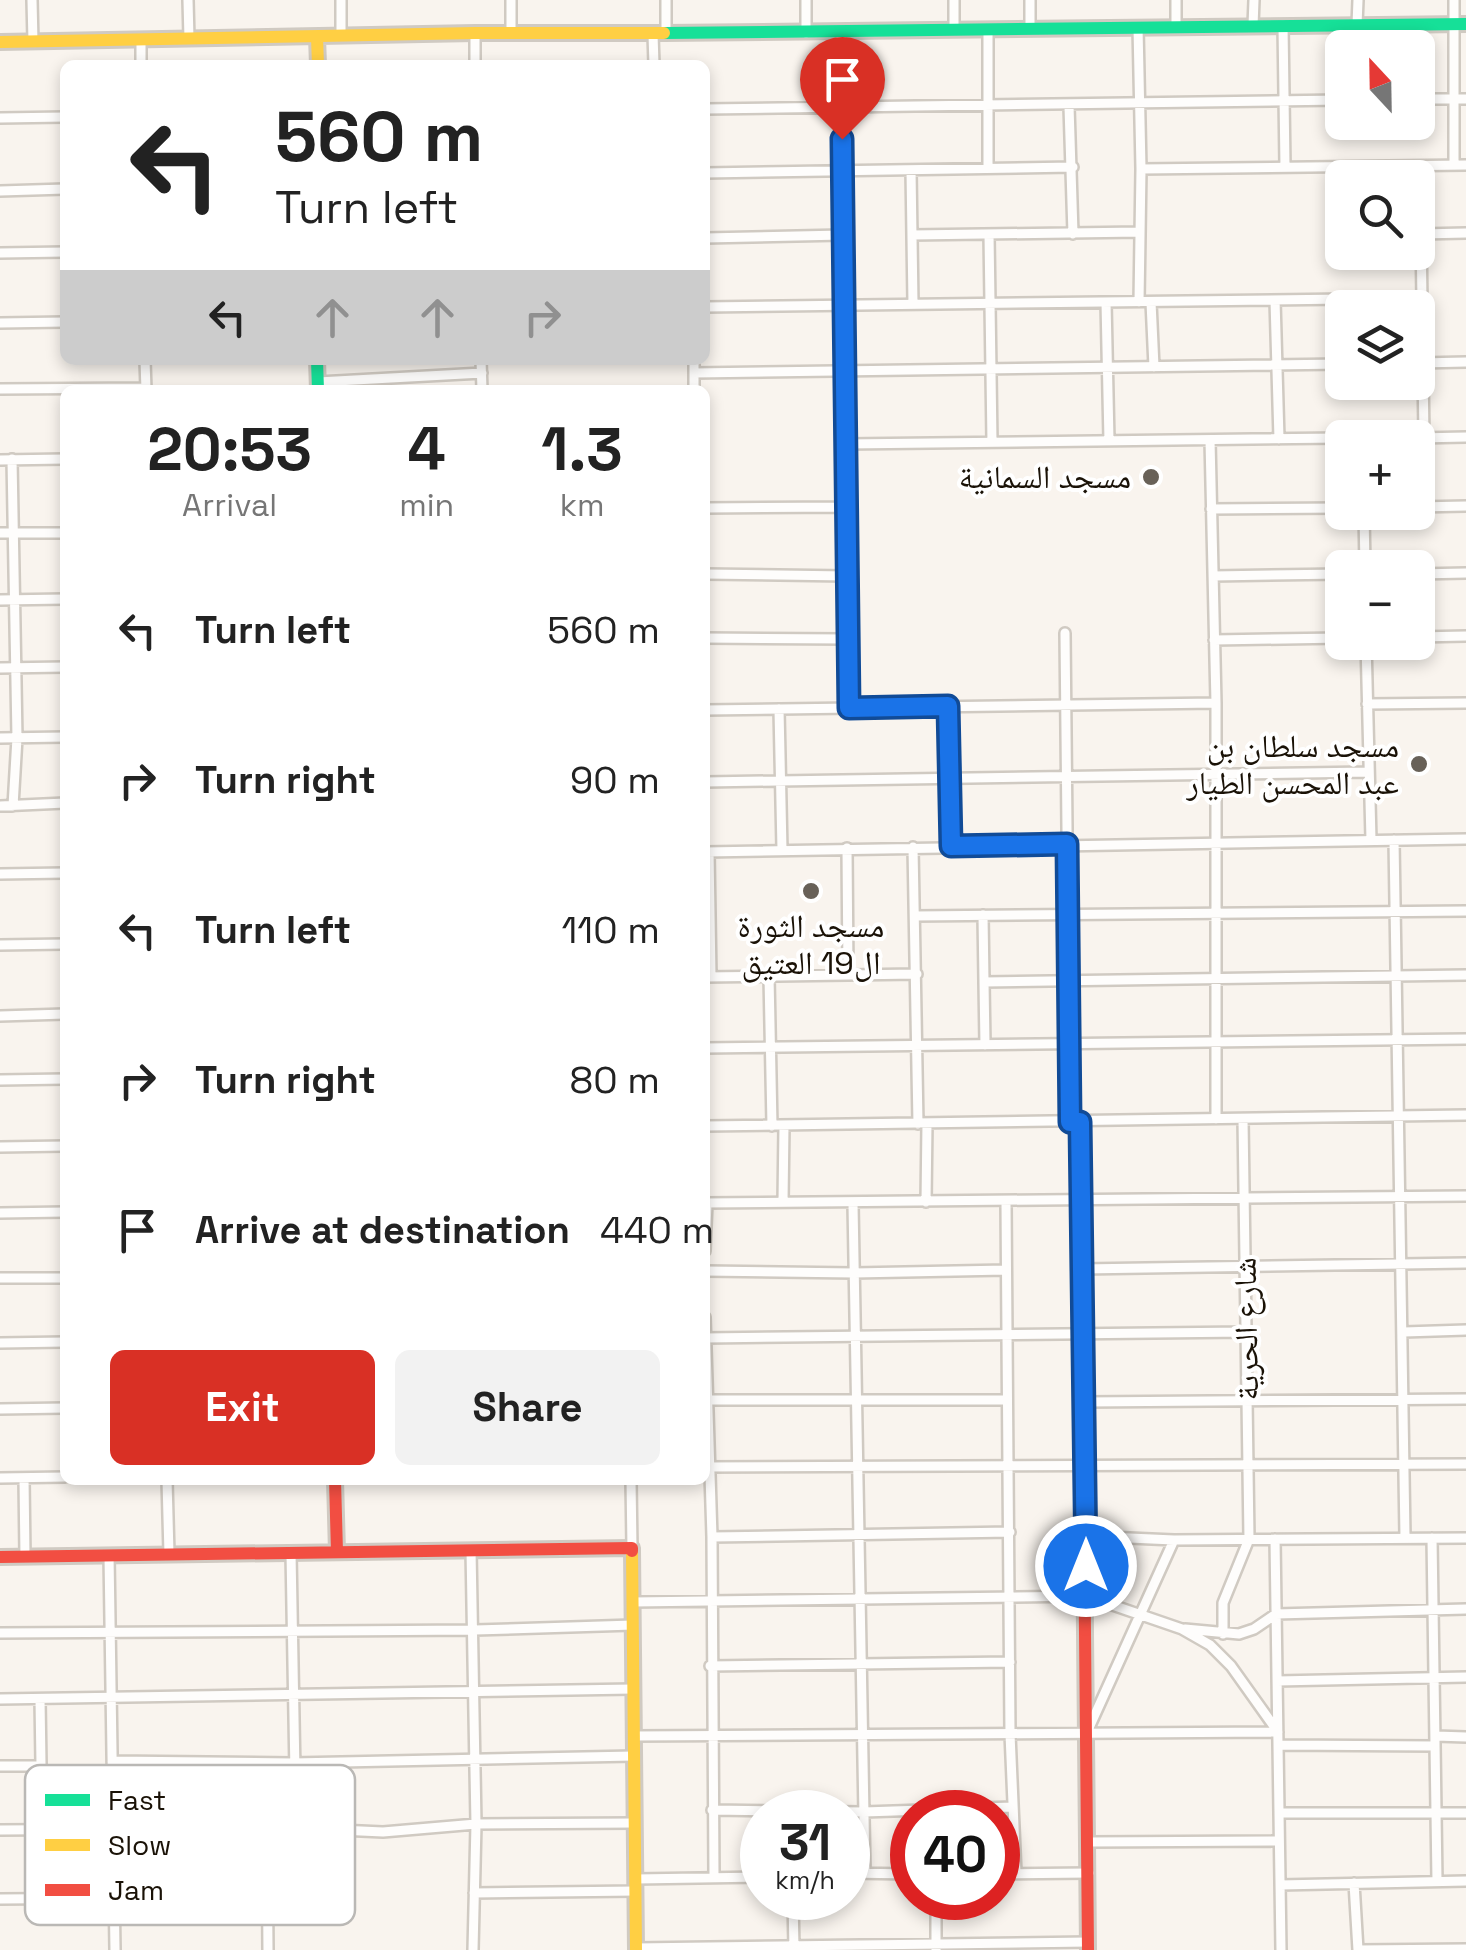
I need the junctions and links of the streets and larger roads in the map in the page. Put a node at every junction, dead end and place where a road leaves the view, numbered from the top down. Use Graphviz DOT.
graph roads {
  1 [pos="32,0"];
  2 [pos="188,0"];
  3 [pos="341,0"];
  4 [pos="511,0"];
  5 [pos="666,0"];
  6 [pos="806,0"];
  7 [pos="954,0"];
  8 [pos="1030,0"];
  9 [pos="1176,0"];
  10 [pos="1254,0"];
  11 [pos="1358,0"];
  12 [pos="1454,0"];
  13 [pos="1460,24"];
  14 [pos="1283,25"];
  15 [pos="1357,25"];
  16 [pos="1176,26"];
  17 [pos="1253,26"];
  18 [pos="1138,27"];
  19 [pos="1030,28"];
  20 [pos="988,29"];
  21 [pos="954,30"];
  22 [pos="474,33"];
  23 [pos="806,33"];
  24 [pos="842,33"];
  25 [pos="511,34"];
  26 [pos="660,34"];
  27 [pos="341,36"];
  28 [pos="317,37"];
  29 [pos="141,40"];
  30 [pos="189,40"];
  31 [pos="0,42"];
  32 [pos="33,42"];
  33 [pos="141,60"];
  34 [pos="318,60"];
  35 [pos="475,60"];
  36 [pos="655,60"];
  37 [pos="1454,99"];
  38 [pos="1466,99"];
  39 [pos="1325,100"];
  40 [pos="1435,100"];
  41 [pos="1285,101"];
  42 [pos="1140,103"];
  43 [pos="989,106"];
  44 [pos="1070,106"];
  45 [pos="841,108"];
  46 [pos="710,109"];
  47 [pos="60,117"];
  48 [pos="0,118"];
  49 [pos="1466,165"];
  50 [pos="1435,166"];
  51 [pos="1454,166"];
  52 [pos="1073,167"];
  53 [pos="1325,167"];
  54 [pos="988,168"];
  55 [pos="1285,168"];
  56 [pos="1141,169"];
  57 [pos="911,170"];
  58 [pos="842,171"];
  59 [pos="710,173"];
  60 [pos="60,189"];
  61 [pos="0,191"];
  62 [pos="1140,232"];
  63 [pos="989,234"];
  64 [pos="1073,234"];
  65 [pos="1435,234"];
  66 [pos="1466,234"];
  67 [pos="912,235"];
  68 [pos="843,236"];
  69 [pos="710,238"];
  70 [pos="60,252"];
  71 [pos="0,253"];
  72 [pos="1325,299"];
  73 [pos="1275,300"];
  74 [pos="1106,302"];
  75 [pos="1139,302"];
  76 [pos="1152,302"];
  77 [pos="990,303"];
  78 [pos="913,304"];
  79 [pos="844,305"];
  80 [pos="710,306"];
  81 [pos="60,322"];
  82 [pos="0,323"];
  83 [pos="1466,362"];
  84 [pos="1435,363"];
  85 [pos="1325,364"];
  86 [pos="481,365"];
  87 [pos="694,365"];
  88 [pos="1277,365"];
  89 [pos="1154,366"];
  90 [pos="1107,367"];
  91 [pos="990,370"];
  92 [pos="845,371"];
  93 [pos="694,373"];
  94 [pos="482,374"];
  95 [pos="332,385"];
  96 [pos="482,385"];
  97 [pos="694,385"];
  98 [pos="0,389"];
  99 [pos="60,389"];
  100 [pos="1466,437"];
  101 [pos="1325,438"];
  102 [pos="1435,438"];
  103 [pos="1279,439"];
  104 [pos="1210,440"];
  105 [pos="1110,441"];
  106 [pos="992,442"];
  107 [pos="846,444"];
  108 [pos="6,459"];
  109 [pos="60,459"];
  110 [pos="846,506"];
  111 [pos="1466,506"];
  112 [pos="1435,507"];
  113 [pos="710,508"];
  114 [pos="1325,508"];
  115 [pos="1212,509"];
  116 [pos="60,532"];
  117 [pos="0,533"];
  118 [pos="13,533"];
  119 [pos="1466,573"];
  120 [pos="710,574"];
  121 [pos="1325,574"];
  122 [pos="1435,574"];
  123 [pos="848,576"];
  124 [pos="1213,576"];
  125 [pos="60,599"];
  126 [pos="0,600"];
  127 [pos="14,600"];
  128 [pos="1065,633"];
  129 [pos="1466,636"];
  130 [pos="1435,637"];
  131 [pos="710,638"];
  132 [pos="1325,638"];
  133 [pos="848,639"];
  134 [pos="1214,640"];
  135 [pos="1366,660"];
  136 [pos="60,667"];
  137 [pos="0,668"];
  138 [pos="16,668"];
  139 [pos="1216,703"];
  140 [pos="1466,703"];
  141 [pos="1367,704"];
  142 [pos="1066,705"];
  143 [pos="948,706"];
  144 [pos="779,708"];
  145 [pos="849,708"];
  146 [pos="710,710"];
  147 [pos="60,737"];
  148 [pos="0,738"];
  149 [pos="16,738"];
  150 [pos="1368,772"];
  151 [pos="1216,774"];
  152 [pos="1066,776"];
  153 [pos="950,778"];
  154 [pos="780,780"];
  155 [pos="710,782"];
  156 [pos="60,804"];
  157 [pos="0,806"];
  158 [pos="13,806"];
  159 [pos="1466,838"];
  160 [pos="1371,840"];
  161 [pos="1394,840"];
  162 [pos="1216,842"];
  163 [pos="1067,844"];
  164 [pos="951,846"];
  165 [pos="913,847"];
  166 [pos="847,848"];
  167 [pos="782,850"];
  168 [pos="710,852"];
  169 [pos="60,873"];
  170 [pos="0,874"];
  171 [pos="1466,910"];
  172 [pos="1397,912"];
  173 [pos="1216,913"];
  174 [pos="1068,914"];
  175 [pos="915,916"];
  176 [pos="983,916"];
  177 [pos="0,944"];
  178 [pos="60,944"];
  179 [pos="916,974"];
  180 [pos="1466,975"];
  181 [pos="770,976"];
  182 [pos="848,976"];
  183 [pos="710,977"];
  184 [pos="1397,977"];
  185 [pos="1216,980"];
  186 [pos="984,982"];
  187 [pos="1068,983"];
  188 [pos="60,1014"];
  189 [pos="0,1016"];
  190 [pos="1466,1039"];
  191 [pos="1397,1040"];
  192 [pos="1068,1044"];
  193 [pos="1216,1044"];
  194 [pos="917,1045"];
  195 [pos="986,1045"];
  196 [pos="771,1047"];
  197 [pos="710,1048"];
  198 [pos="60,1079"];
  199 [pos="0,1080"];
  200 [pos="1400,1116"];
  201 [pos="1466,1116"];
  202 [pos="1216,1119"];
  203 [pos="1244,1119"];
  204 [pos="1075,1122"];
  205 [pos="922,1123"];
  206 [pos="710,1126"];
  207 [pos="772,1126"];
  208 [pos="784,1126"];
  209 [pos="60,1146"];
  210 [pos="0,1148"];
  211 [pos="1401,1196"];
  212 [pos="1466,1196"];
  213 [pos="1081,1200"];
  214 [pos="1243,1200"];
  215 [pos="783,1202"];
  216 [pos="926,1202"];
  217 [pos="1006,1202"];
  218 [pos="710,1203"];
  219 [pos="854,1204"];
  220 [pos="60,1212"];
  221 [pos="0,1213"];
  222 [pos="1466,1263"];
  223 [pos="1402,1264"];
  224 [pos="1245,1266"];
  225 [pos="1006,1270"];
  226 [pos="1082,1270"];
  227 [pos="710,1271"];
  228 [pos="854,1273"];
  229 [pos="0,1278"];
  230 [pos="60,1278"];
  231 [pos="1466,1330"];
  232 [pos="1246,1332"];
  233 [pos="1404,1332"];
  234 [pos="1006,1333"];
  235 [pos="1084,1333"];
  236 [pos="710,1338"];
  237 [pos="856,1338"];
  238 [pos="0,1342"];
  239 [pos="60,1342"];
  240 [pos="1248,1398"];
  241 [pos="1466,1399"];
  242 [pos="710,1400"];
  243 [pos="1008,1400"];
  244 [pos="1404,1400"];
  245 [pos="856,1402"];
  246 [pos="1085,1402"];
  247 [pos="60,1408"];
  248 [pos="0,1409"];
  249 [pos="1466,1464"];
  250 [pos="1085,1465"];
  251 [pos="1405,1465"];
  252 [pos="1009,1466"];
  253 [pos="710,1467"];
  254 [pos="1248,1467"];
  255 [pos="858,1468"];
  256 [pos="60,1477"];
  257 [pos="0,1478"];
  258 [pos="24,1478"];
  259 [pos="167,1485"];
  260 [pos="335,1485"];
  261 [pos="631,1485"];
  262 [pos="708,1485"];
  263 [pos="1010,1532"];
  264 [pos="858,1533"];
  265 [pos="1085,1536"];
  266 [pos="712,1537"];
  267 [pos="1405,1538"];
  268 [pos="1432,1538"];
  269 [pos="1466,1538"];
  270 [pos="1248,1539"];
  271 [pos="1274,1539"];
  272 [pos="1174,1540"];
  273 [pos="632,1548"];
  274 [pos="471,1550"];
  275 [pos="337,1552"];
  276 [pos="291,1553"];
  277 [pos="169,1554"];
  278 [pos="108,1555"];
  279 [pos="0,1557"];
  280 [pos="25,1557"];
  281 [pos="1086,1596"];
  282 [pos="1011,1598"];
  283 [pos="710,1600"];
  284 [pos="859,1600"];
  285 [pos="632,1602"];
  286 [pos="1466,1609"];
  287 [pos="1432,1610"];
  288 [pos="1276,1614"];
  289 [pos="1142,1615"];
  290 [pos="633,1625"];
  291 [pos="1182,1629"];
  292 [pos="474,1630"];
  293 [pos="110,1631"];
  294 [pos="293,1632"];
  295 [pos="0,1633"];
  296 [pos="1223,1634"];
  297 [pos="1010,1662"];
  298 [pos="860,1664"];
  299 [pos="710,1666"];
  300 [pos="1434,1677"];
  301 [pos="1466,1677"];
  302 [pos="1277,1681"];
  303 [pos="634,1689"];
  304 [pos="474,1692"];
  305 [pos="111,1696"];
  306 [pos="293,1697"];
  307 [pos="0,1699"];
  308 [pos="40,1699"];
  309 [pos="1087,1732"];
  310 [pos="1278,1732"];
  311 [pos="1010,1734"];
  312 [pos="634,1736"];
  313 [pos="712,1736"];
  314 [pos="862,1737"];
  315 [pos="1466,1737"];
  316 [pos="1436,1741"];
  317 [pos="1278,1745"];
  318 [pos="634,1756"];
  319 [pos="475,1758"];
  320 [pos="112,1761"];
  321 [pos="293,1762"];
  322 [pos="41,1765"];
  323 [pos="112,1765"];
  324 [pos="293,1765"];
  325 [pos="863,1790"];
  326 [pos="1012,1790"];
  327 [pos="712,1810"];
  328 [pos="740,1810"];
  329 [pos="1279,1812"];
  330 [pos="1436,1813"];
  331 [pos="1466,1813"];
  332 [pos="635,1823"];
  333 [pos="476,1824"];
  334 [pos="355,1831"];
  335 [pos="1280,1841"];
  336 [pos="1088,1842"];
  337 [pos="1020,1874"];
  338 [pos="1088,1874"];
  339 [pos="714,1877"];
  340 [pos="740,1877"];
  341 [pos="1437,1881"];
  342 [pos="1466,1881"];
  343 [pos="1280,1884"];
  344 [pos="1354,1884"];
  345 [pos="636,1885"];
  346 [pos="474,1893"];
  347 [pos="0,1899"];
  348 [pos="25,1899"];
  349 [pos="793,1920"];
  350 [pos="936,1920"];
  351 [pos="936,1946"];
  352 [pos="1088,1946"];
  353 [pos="794,1947"];
  354 [pos="636,1949"];
  355 [pos="1466,1949"];
  356 [pos="473,1950"];
  357 [pos="1281,1950"];
  1 -- 32 [label="street"];
  2 -- 30 [label="street"];
  3 -- 27 [label="street"];
  4 -- 25 [label="street"];
  5 -- 26 [label="street"];
  6 -- 23 [label="street"];
  7 -- 21 [label="street"];
  8 -- 19 [label="street"];
  9 -- 16 [label="street"];
  10 -- 17 [label="street"];
  11 -- 15 [label="street"];
  12 -- 13 [label="street"];
  13 -- 15 [label="street"];
  13 -- 37 [label="street"];
  14 -- 15 [label="street"];
  14 -- 17 [label="street"];
  14 -- 41 [label="street"];
  16 -- 17 [label="street"];
  16 -- 18 [label="street"];
  18 -- 19 [label="street"];
  18 -- 42 [label="street"];
  19 -- 20 [label="street"];
  20 -- 21 [label="street"];
  20 -- 43 [label="street"];
  21 -- 24 [label="street"];
  22 -- 25 [label="street"];
  22 -- 27 [label="street"];
  22 -- 35 [label="street"];
  23 -- 24 [label="street"];
  23 -- 26 [label="street"];
  24 -- 45 [label="street"];
  25 -- 26 [label="street"];
  26 -- 36 [label="street"];
  27 -- 28 [label="street"];
  28 -- 30 [label="street"];
  28 -- 34 [label="street"];
  29 -- 30 [label="street"];
  29 -- 32 [label="street"];
  29 -- 33 [label="street"];
  31 -- 32 [label="street"];
  37 -- 38 [label="street"];
  37 -- 40 [label="street"];
  37 -- 51 [label="street"];
  39 -- 41 [label="street"];
  41 -- 42 [label="street"];
  41 -- 55 [label="street"];
  42 -- 44 [label="street"];
  42 -- 56 [label="street"];
  43 -- 44 [label="street"];
  43 -- 45 [label="street"];
  43 -- 54 [label="street"];
  44 -- 52 [label="street"];
  45 -- 46 [label="street"];
  45 -- 58 [label="street"];
  47 -- 48 [label="street"];
  49 -- 51 [label="street"];
  50 -- 51 [label="street"];
  52 -- 54 [label="street"];
  52 -- 64 [label="street"];
  53 -- 55 [label="street"];
  54 -- 57 [label="street"];
  55 -- 56 [label="street"];
  56 -- 62 [label="street"];
  57 -- 58 [label="street"];
  57 -- 67 [label="street"];
  58 -- 59 [label="street"];
  58 -- 68 [label="street"];
  60 -- 61 [label="street"];
  62 -- 64 [label="street"];
  62 -- 75 [label="street"];
  63 -- 64 [label="street"];
  63 -- 67 [label="street"];
  63 -- 77 [label="street"];
  65 -- 66 [label="street"];
  67 -- 78 [label="street"];
  68 -- 69 [label="street"];
  68 -- 79 [label="street"];
  70 -- 71 [label="street"];
  72 -- 73 [label="street"];
  73 -- 76 [label="street"];
  73 -- 88 [label="street"];
  74 -- 75 [label="street"];
  74 -- 77 [label="street"];
  74 -- 90 [label="street"];
  75 -- 76 [label="street"];
  76 -- 89 [label="street"];
  77 -- 78 [label="street"];
  77 -- 91 [label="street"];
  78 -- 79 [label="street"];
  79 -- 80 [label="street"];
  79 -- 92 [label="street"];
  81 -- 82 [label="street"];
  83 -- 84 [label="street"];
  85 -- 88 [label="street"];
  86 -- 94 [label="street"];
  87 -- 93 [label="street"];
  88 -- 89 [label="street"];
  88 -- 103 [label="street"];
  89 -- 90 [label="street"];
  90 -- 91 [label="street"];
  90 -- 105 [label="street"];
  91 -- 92 [label="street"];
  91 -- 106 [label="street"];
  92 -- 93 [label="street"];
  92 -- 107 [label="street"];
  93 -- 97 [label="street"];
  94 -- 95 [label="street"];
  94 -- 96 [label="street"];
  98 -- 99 [label="street"];
  100 -- 102 [label="street"];
  101 -- 103 [label="street"];
  103 -- 104 [label="street"];
  104 -- 105 [label="street"];
  104 -- 115 [label="street"];
  105 -- 106 [label="street"];
  106 -- 107 [label="street"];
  107 -- 110 [label="street"];
  108 -- 109 [label="street"];
  108 -- 118 [label="street"];
  110 -- 113 [label="street"];
  110 -- 123 [label="street"];
  111 -- 112 [label="street"];
  114 -- 115 [label="street"];
  115 -- 124 [label="street"];
  116 -- 118 [label="street"];
  117 -- 118 [label="street"];
  118 -- 127 [label="street"];
  119 -- 122 [label="street"];
  120 -- 123 [label="street"];
  121 -- 124 [label="street"];
  123 -- 133 [label="street"];
  124 -- 134 [label="street"];
  125 -- 127 [label="street"];
  126 -- 127 [label="street"];
  127 -- 138 [label="street"];
  128 -- 142 [label="street"];
  129 -- 130 [label="street"];
  131 -- 133 [label="street"];
  132 -- 134 [label="street"];
  133 -- 145 [label="street"];
  134 -- 139 [label="street"];
  135 -- 141 [label="street"];
  136 -- 138 [label="street"];
  137 -- 138 [label="street"];
  138 -- 149 [label="street"];
  139 -- 142 [label="street"];
  139 -- 151 [label="street"];
  140 -- 141 [label="street"];
  141 -- 150 [label="street"];
  142 -- 143 [label="street"];
  142 -- 152 [label="street"];
  143 -- 145 [label="street"];
  143 -- 153 [label="street"];
  144 -- 145 [label="street"];
  144 -- 146 [label="street"];
  144 -- 154 [label="street"];
  147 -- 149 [label="street"];
  148 -- 149 [label="street"];
  149 -- 158 [label="street"];
  150 -- 151 [label="street"];
  150 -- 160 [label="street"];
  151 -- 152 [label="street"];
  151 -- 162 [label="street"];
  152 -- 153 [label="street"];
  152 -- 163 [label="street"];
  153 -- 154 [label="street"];
  153 -- 164 [label="street"];
  154 -- 155 [label="street"];
  154 -- 167 [label="street"];
  156 -- 158 [label="street"];
  157 -- 158 [label="street"];
  159 -- 161 [label="street"];
  160 -- 161 [label="street"];
  160 -- 162 [label="street"];
  161 -- 172 [label="street"];
  162 -- 163 [label="street"];
  162 -- 173 [label="street"];
  163 -- 164 [label="street"];
  163 -- 174 [label="street"];
  164 -- 165 [label="street"];
  165 -- 166 [label="street"];
  165 -- 175 [label="street"];
  166 -- 167 [label="street"];
  166 -- 182 [label="street"];
  167 -- 168 [label="street"];
  169 -- 170 [label="street"];
  171 -- 172 [label="street"];
  172 -- 173 [label="street"];
  172 -- 184 [label="street"];
  173 -- 174 [label="street"];
  173 -- 185 [label="street"];
  174 -- 176 [label="street"];
  174 -- 187 [label="street"];
  175 -- 176 [label="street"];
  175 -- 179 [label="street"];
  176 -- 186 [label="street"];
  177 -- 178 [label="street"];
  179 -- 182 [label="street"];
  179 -- 194 [label="street"];
  180 -- 184 [label="street"];
  181 -- 182 [label="street"];
  181 -- 183 [label="street"];
  181 -- 196 [label="street"];
  184 -- 185 [label="street"];
  184 -- 191 [label="street"];
  185 -- 187 [label="street"];
  185 -- 193 [label="street"];
  186 -- 187 [label="street"];
  186 -- 195 [label="street"];
  187 -- 192 [label="street"];
  188 -- 189 [label="street"];
  190 -- 191 [label="street"];
  191 -- 193 [label="street"];
  191 -- 200 [label="street"];
  192 -- 193 [label="street"];
  192 -- 195 [label="street"];
  192 -- 204 [label="street"];
  193 -- 202 [label="street"];
  194 -- 195 [label="street"];
  194 -- 196 [label="street"];
  194 -- 205 [label="street"];
  196 -- 197 [label="street"];
  196 -- 207 [label="street"];
  198 -- 199 [label="street"];
  200 -- 201 [label="street"];
  200 -- 203 [label="street"];
  200 -- 211 [label="street"];
  202 -- 203 [label="street"];
  202 -- 204 [label="street"];
  203 -- 214 [label="street, شارع الحرية"];
  204 -- 205 [label="street"];
  204 -- 213 [label="street"];
  205 -- 208 [label="street"];
  205 -- 216 [label="street"];
  206 -- 207 [label="street"];
  207 -- 208 [label="street"];
  208 -- 215 [label="street"];
  209 -- 210 [label="street"];
  211 -- 212 [label="street"];
  211 -- 214 [label="street"];
  211 -- 223 [label="street"];
  213 -- 214 [label="street"];
  213 -- 217 [label="street"];
  213 -- 226 [label="street"];
  214 -- 224 [label="street, شارع الحرية"];
  215 -- 218 [label="street"];
  215 -- 219 [label="street"];
  216 -- 217 [label="street"];
  216 -- 219 [label="street"];
  217 -- 225 [label="street"];
  219 -- 228 [label="street"];
  220 -- 221 [label="street"];
  222 -- 223 [label="street"];
  223 -- 224 [label="street"];
  223 -- 233 [label="street"];
  224 -- 226 [label="street"];
  224 -- 232 [label="street, شارع الحرية"];
  225 -- 228 [label="street"];
  225 -- 234 [label="street"];
  226 -- 235 [label="street"];
  227 -- 228 [label="street"];
  228 -- 237 [label="street"];
  229 -- 230 [label="street"];
  231 -- 233 [label="street"];
  232 -- 235 [label="street"];
  232 -- 240 [label="street, شارع الحرية"];
  233 -- 244 [label="street"];
  234 -- 235 [label="street"];
  234 -- 237 [label="street"];
  234 -- 243 [label="street"];
  235 -- 246 [label="street"];
  236 -- 237 [label="street"];
  237 -- 245 [label="street"];
  238 -- 239 [label="street"];
  240 -- 244 [label="street"];
  240 -- 246 [label="street"];
  240 -- 254 [label="street, شارع الحرية"];
  241 -- 244 [label="street"];
  242 -- 245 [label="street"];
  243 -- 245 [label="street"];
  243 -- 252 [label="street"];
  244 -- 251 [label="street"];
  245 -- 255 [label="street"];
  246 -- 250 [label="street"];
  247 -- 248 [label="street"];
  249 -- 251 [label="street"];
  250 -- 252 [label="street"];
  250 -- 254 [label="street"];
  250 -- 265 [label="street"];
  251 -- 254 [label="street"];
  251 -- 267 [label="street"];
  252 -- 255 [label="street"];
  252 -- 263 [label="street"];
  253 -- 255 [label="street"];
  254 -- 270 [label="street, شارع الحرية"];
  255 -- 264 [label="street"];
  256 -- 258 [label="street"];
  257 -- 258 [label="street"];
  258 -- 280 [label="street"];
  259 -- 277 [label="street"];
  260 -- 275 [label="street"];
  261 -- 273 [label="street"];
  262 -- 266 [label="street"];
  263 -- 264 [label="street"];
  263 -- 282 [label="street"];
  264 -- 266 [label="street"];
  264 -- 284 [label="street"];
  265 -- 272 [label="street"];
  265 -- 281 [label="street"];
  266 -- 283 [label="street"];
  267 -- 268 [label="street"];
  267 -- 271 [label="street"];
  268 -- 269 [label="street"];
  268 -- 287 [label="street"];
  270 -- 271 [label="street"];
  270 -- 272 [label="street"];
  270 -- 296 [label="street"];
  271 -- 288 [label="street"];
  272 -- 289 [label="street"];
  273 -- 274 [label="street"];
  273 -- 285 [label="street"];
  274 -- 275 [label="street"];
  274 -- 292 [label="street"];
  275 -- 276 [label="street"];
  276 -- 277 [label="street"];
  276 -- 294 [label="street"];
  277 -- 278 [label="street"];
  278 -- 280 [label="street"];
  278 -- 293 [label="street"];
  279 -- 280 [label="street"];
  281 -- 282 [label="street"];
  281 -- 289 [label="street"];
  281 -- 309 [label="street"];
  282 -- 284 [label="street"];
  282 -- 297 [label="street"];
  283 -- 284 [label="street"];
  283 -- 285 [label="street"];
  283 -- 299 [label="street"];
  284 -- 298 [label="street"];
  285 -- 290 [label="street"];
  286 -- 287 [label="street"];
  287 -- 288 [label="street"];
  287 -- 300 [label="street"];
  288 -- 296 [label="street"];
  288 -- 302 [label="street"];
  289 -- 291 [label="street"];
  289 -- 309 [label="street"];
  290 -- 292 [label="street"];
  290 -- 303 [label="street"];
  291 -- 296 [label="street"];
  291 -- 310 [label="street"];
  292 -- 294 [label="street"];
  292 -- 304 [label="street"];
  293 -- 294 [label="street"];
  293 -- 295 [label="street"];
  293 -- 305 [label="street"];
  294 -- 306 [label="street"];
  297 -- 298 [label="street"];
  297 -- 311 [label="street"];
  298 -- 299 [label="street"];
  298 -- 314 [label="street"];
  299 -- 313 [label="street"];
  300 -- 301 [label="street"];
  300 -- 302 [label="street"];
  300 -- 316 [label="street"];
  302 -- 310 [label="street"];
  303 -- 304 [label="street"];
  303 -- 312 [label="street"];
  304 -- 306 [label="street"];
  304 -- 319 [label="street"];
  305 -- 306 [label="street"];
  305 -- 308 [label="street"];
  305 -- 320 [label="street"];
  306 -- 321 [label="street"];
  307 -- 308 [label="street"];
  308 -- 322 [label="street"];
  309 -- 310 [label="street"];
  309 -- 311 [label="street"];
  309 -- 336 [label="street"];
  310 -- 317 [label="street"];
  311 -- 314 [label="street"];
  311 -- 326 [label="street"];
  312 -- 313 [label="street"];
  312 -- 318 [label="street"];
  313 -- 314 [label="street"];
  313 -- 327 [label="street"];
  314 -- 325 [label="street"];
  315 -- 316 [label="street"];
  316 -- 317 [label="street"];
  316 -- 330 [label="street"];
  317 -- 329 [label="street"];
  318 -- 319 [label="street"];
  318 -- 332 [label="street"];
  319 -- 321 [label="street"];
  319 -- 333 [label="street"];
  320 -- 321 [label="street"];
  320 -- 323 [label="street"];
  321 -- 324 [label="street"];
  327 -- 328 [label="street"];
  327 -- 339 [label="street"];
  329 -- 330 [label="street"];
  329 -- 335 [label="street"];
  330 -- 331 [label="street"];
  330 -- 341 [label="street"];
  332 -- 333 [label="street"];
  332 -- 345 [label="street"];
  333 -- 334 [label="street"];
  333 -- 346 [label="street"];
  335 -- 336 [label="street"];
  335 -- 343 [label="street"];
  336 -- 338 [label="street"];
  337 -- 338 [label="street"];
  338 -- 352 [label="street"];
  339 -- 340 [label="street"];
  339 -- 345 [label="street"];
  341 -- 342 [label="street"];
  341 -- 344 [label="street"];
  343 -- 344 [label="street"];
  343 -- 357 [label="street"];
  344 -- 355 [label="street"];
  345 -- 346 [label="street"];
  345 -- 354 [label="street"];
  346 -- 356 [label="street"];
  347 -- 348 [label="street"];
  349 -- 353 [label="street"];
  350 -- 351 [label="street"];
  351 -- 352 [label="street"];
  351 -- 353 [label="street"];
  353 -- 354 [label="street"];
}
